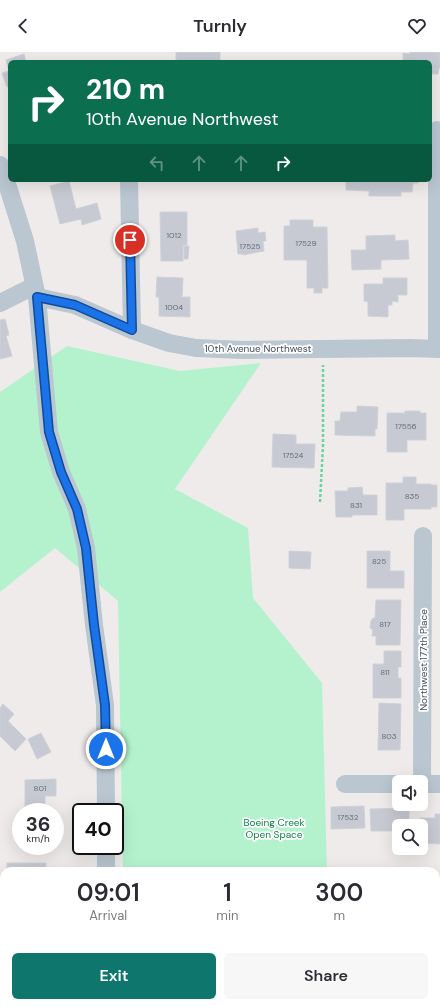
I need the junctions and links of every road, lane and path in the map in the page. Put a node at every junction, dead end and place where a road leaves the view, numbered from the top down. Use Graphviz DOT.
graph roads {
  1 [pos="437,130"];
  2 [pos="0,165"];
  3 [pos="129,182"];
  4 [pos="35,292"];
  5 [pos="0,303"];
  6 [pos="132,330"];
  7 [pos="323,348"];
  8 [pos="439,349"];
  9 [pos="320,502"];
  10 [pos="423,536"];
  11 [pos="422,775"];
  12 [pos="345,784"];
  13 [pos="392,784"];
  14 [pos="428,784"];
  15 [pos="440,784"];
  16 [pos="106,803"];
  17 [pos="106,855"];
  18 [pos="106,867"];
  1 -- 8 [label="street"];
  2 -- 4 [label="street"];
  3 -- 6 [label="street"];
  4 -- 5 [label="street"];
  4 -- 6 [label="street, 10th Avenue Northwest"];
  4 -- 16 [label="street"];
  6 -- 7 [label="street, 10th Avenue Northwest"];
  7 -- 8 [label="street, 10th Avenue Northwest"];
  7 -- 9 [label="path"];
  10 -- 11 [label="street, Northwest 177th Place"];
  12 -- 13 [label="street"];
  14 -- 15 [label="street"];
  17 -- 18 [label="street"];
}
